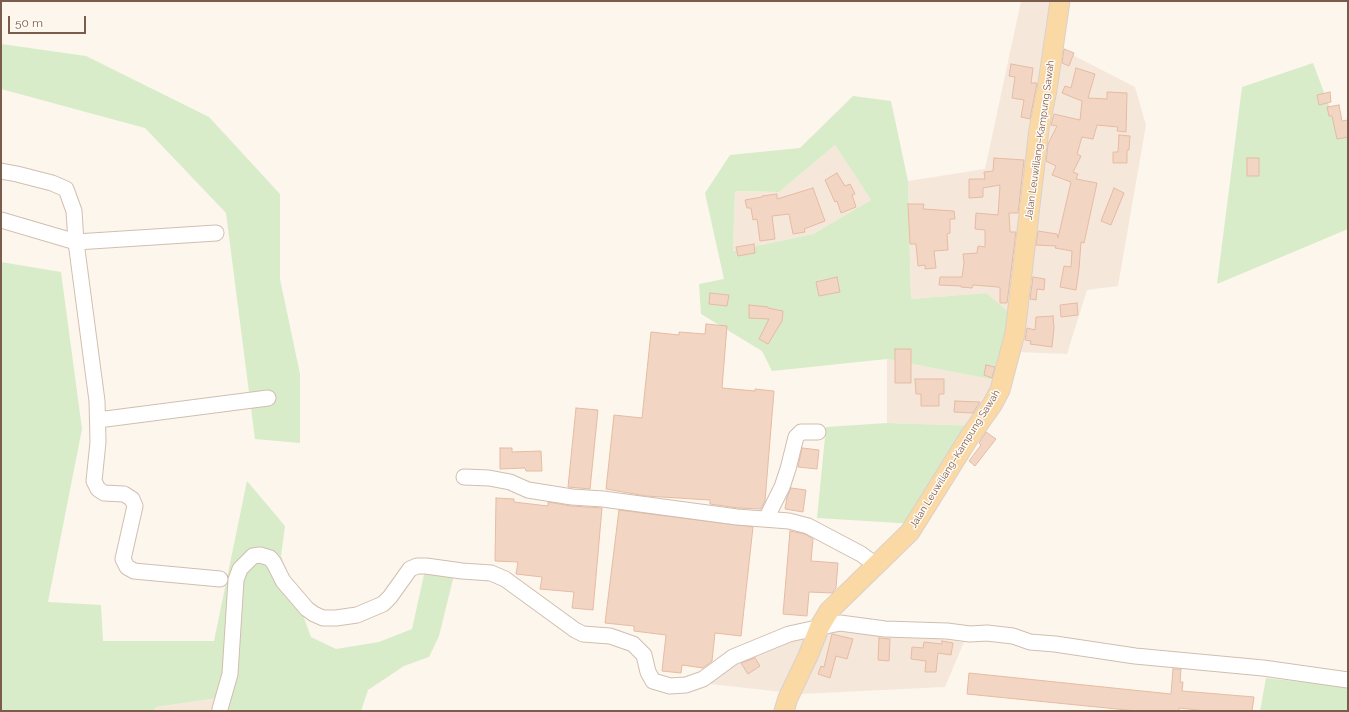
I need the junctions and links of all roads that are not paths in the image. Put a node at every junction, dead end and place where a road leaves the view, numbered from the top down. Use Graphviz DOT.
graph roads {
  1 [pos="1060,1"];
  2 [pos="1,171"];
  3 [pos="1,220"];
  4 [pos="216,234"];
  5 [pos="76,242"];
  6 [pos="268,398"];
  7 [pos="98,420"];
  8 [pos="818,432"];
  9 [pos="464,477"];
  10 [pos="766,519"];
  11 [pos="876,565"];
  12 [pos="220,579"];
  13 [pos="820,626"];
  14 [pos="1348,680"];
  15 [pos="220,711"];
  16 [pos="784,711"];
  1 -- 11 [label="main road, Jalan Leuwiliang–Kampung Sawah"];
  2 -- 5 [label="street"];
  3 -- 5 [label="street"];
  4 -- 5 [label="street"];
  5 -- 7 [label="street"];
  6 -- 7 [label="street"];
  7 -- 12 [label="street"];
  8 -- 10 [label="street"];
  9 -- 10 [label="street"];
  10 -- 11 [label="street"];
  11 -- 13 [label="main road, Jalan Leuwiliang–Kampung Sawah"];
  13 -- 14 [label="street"];
  13 -- 15 [label="street"];
  13 -- 16 [label="main road, Jalan Leuwiliang–Kampung Sawah"];
}
